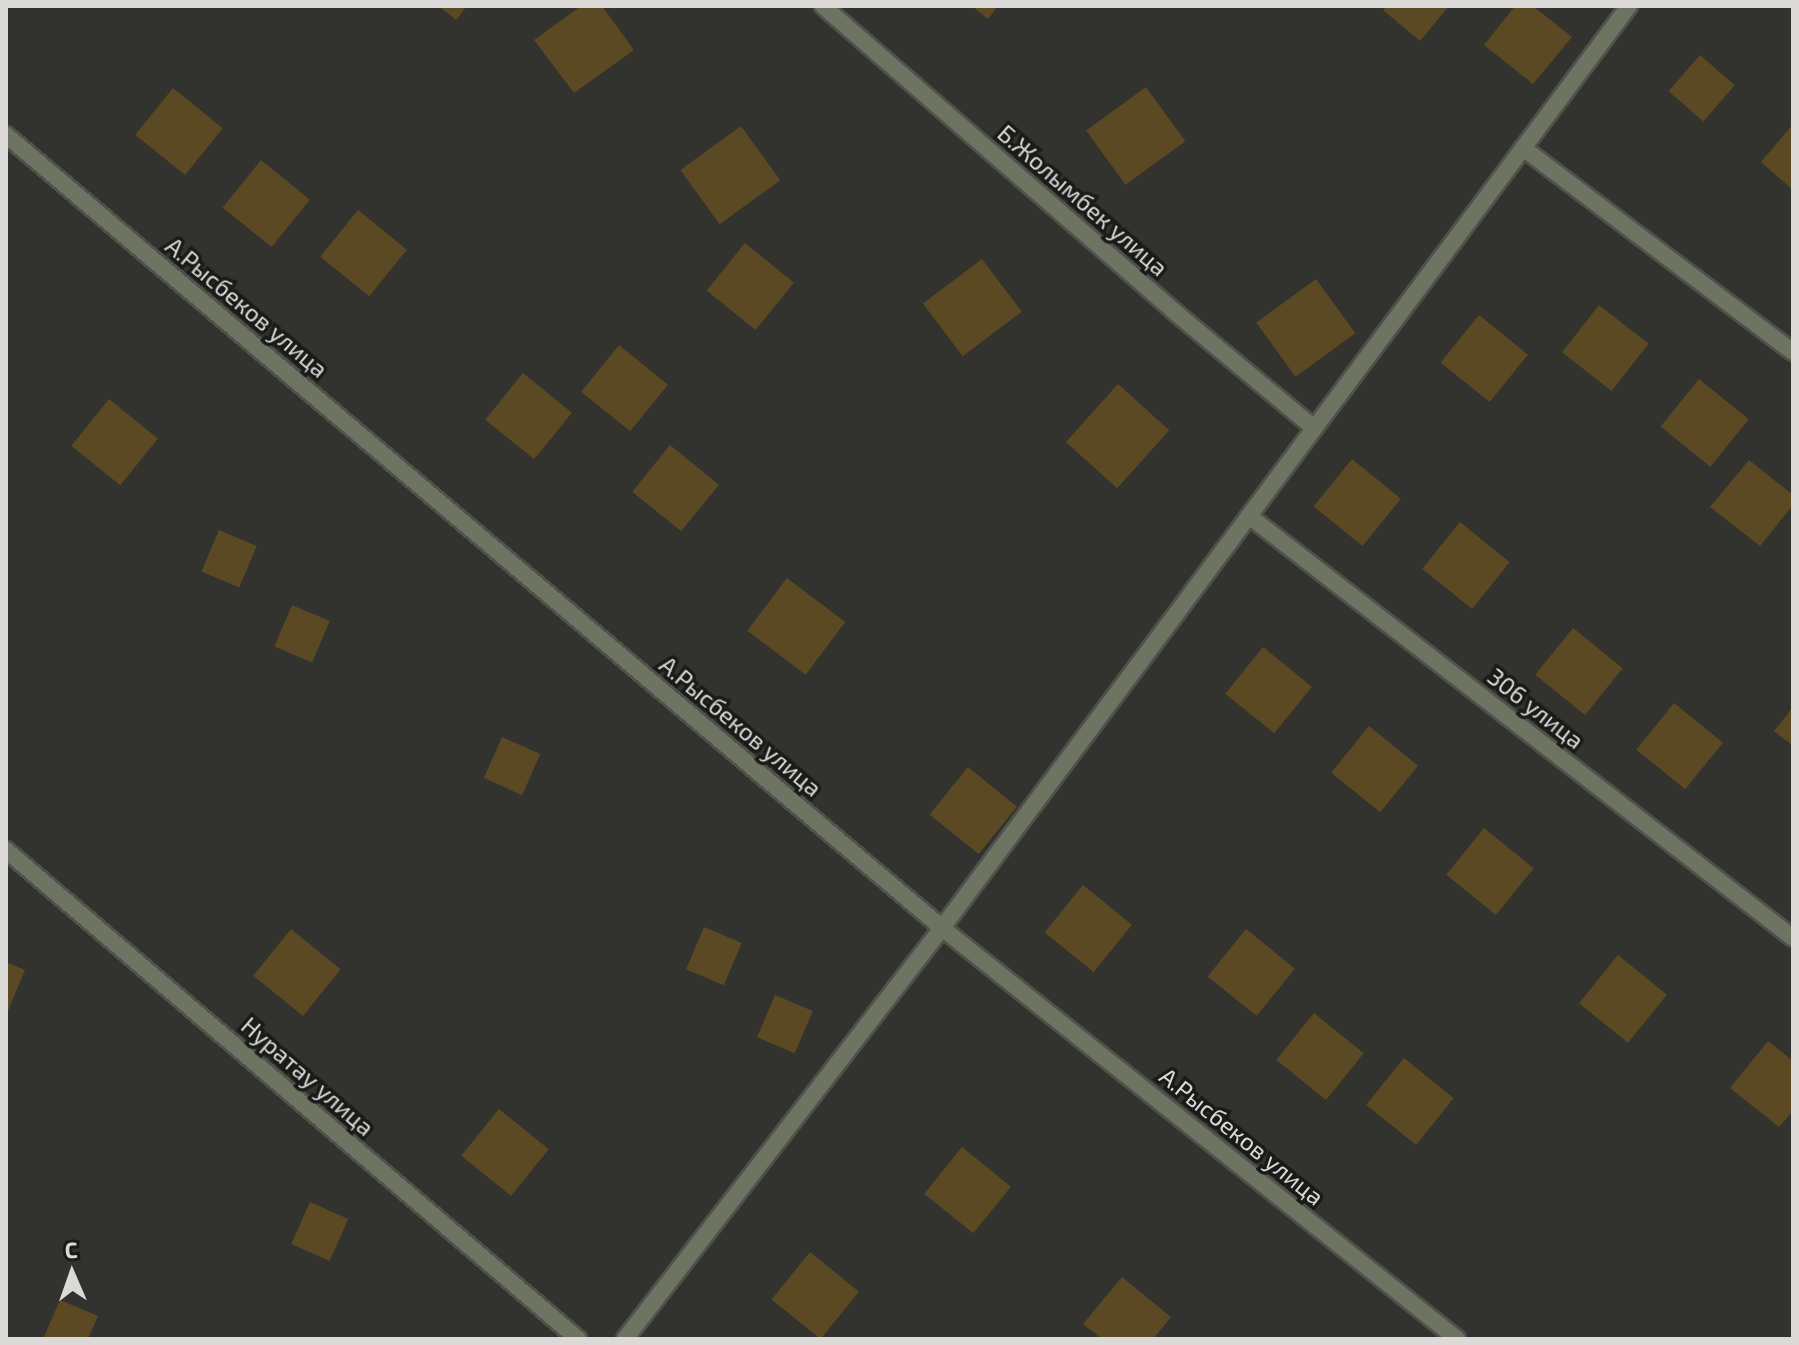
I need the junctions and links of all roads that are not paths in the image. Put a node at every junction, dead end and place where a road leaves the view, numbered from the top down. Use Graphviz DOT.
graph roads {
  1 [pos="823,6"];
  2 [pos="1629,6"];
  3 [pos="6,135"];
  4 [pos="1523,148"];
  5 [pos="1793,352"];
  6 [pos="1314,428"];
  7 [pos="1249,516"];
  8 [pos="6,850"];
  9 [pos="942,928"];
  10 [pos="1793,938"];
  11 [pos="578,1339"];
  12 [pos="625,1339"];
  13 [pos="1457,1339"];
  1 -- 6 [label="street, Б.Жолымбек улица"];
  2 -- 4 [label="street"];
  3 -- 9 [label="street, А.Рысбеков улица"];
  4 -- 5 [label="street"];
  4 -- 6 [label="street"];
  6 -- 7 [label="street"];
  7 -- 9 [label="street"];
  7 -- 10 [label="street, 306 улица"];
  8 -- 11 [label="street, Нуратау улица"];
  9 -- 12 [label="street"];
  9 -- 13 [label="street, А.Рысбеков улица"];
}
